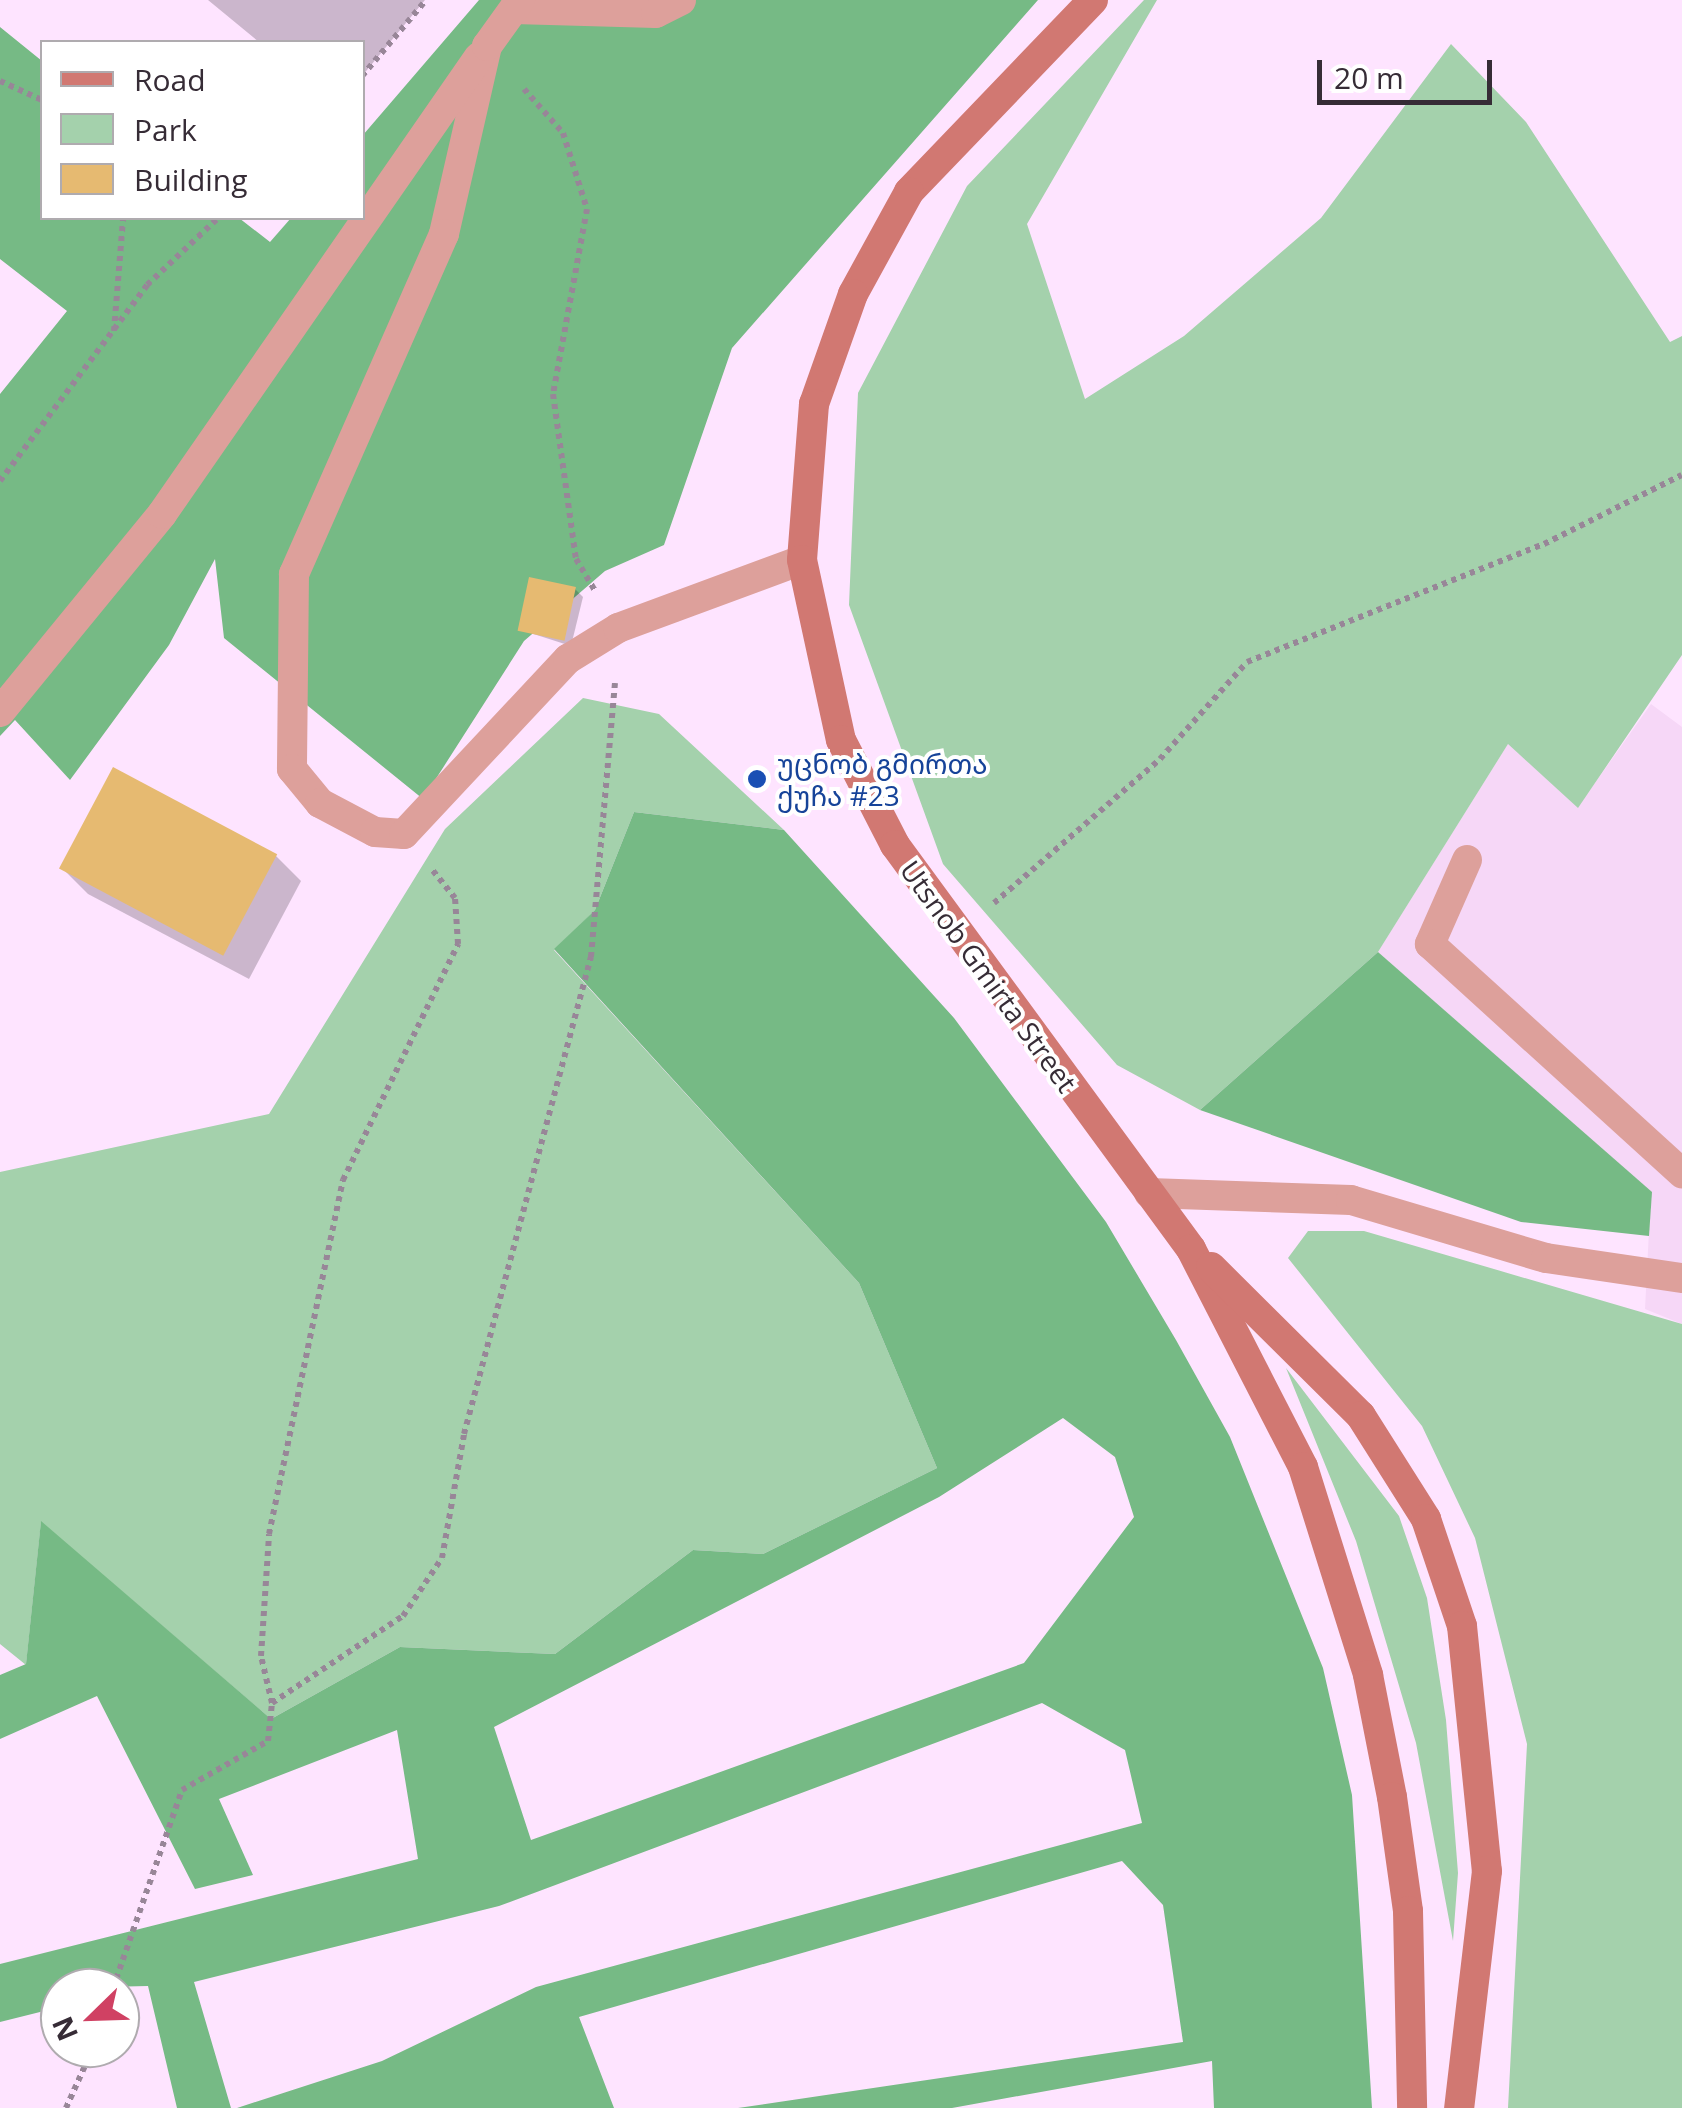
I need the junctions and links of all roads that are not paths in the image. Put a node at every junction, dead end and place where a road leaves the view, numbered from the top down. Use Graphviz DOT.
graph roads {
  1 [pos="681,0"];
  2 [pos="1092,0"];
  3 [pos="517,4"];
  4 [pos="487,46"];
  5 [pos="802,560"];
  6 [pos="0,712"];
  7 [pos="1467,860"];
  8 [pos="1682,1173"];
  9 [pos="1150,1193"];
  10 [pos="1191,1249"];
  11 [pos="1682,1278"];
  12 [pos="1412,2108"];
  13 [pos="1459,2108"];
  1 -- 3 [label="street"];
  2 -- 5 [label="main road, Utsnob Gmirta Street"];
  3 -- 4 [label="street"];
  4 -- 5 [label="street"];
  4 -- 6 [label="street"];
  5 -- 9 [label="main road, Utsnob Gmirta Street"];
  7 -- 8 [label="street"];
  9 -- 10 [label="main road, Utsnob Gmirta Street"];
  9 -- 11 [label="street"];
  10 -- 12 [label="main road, Utsnob Gmirta Street"];
  10 -- 13 [label="main road, Utsnob Gmirta Street"];
}
